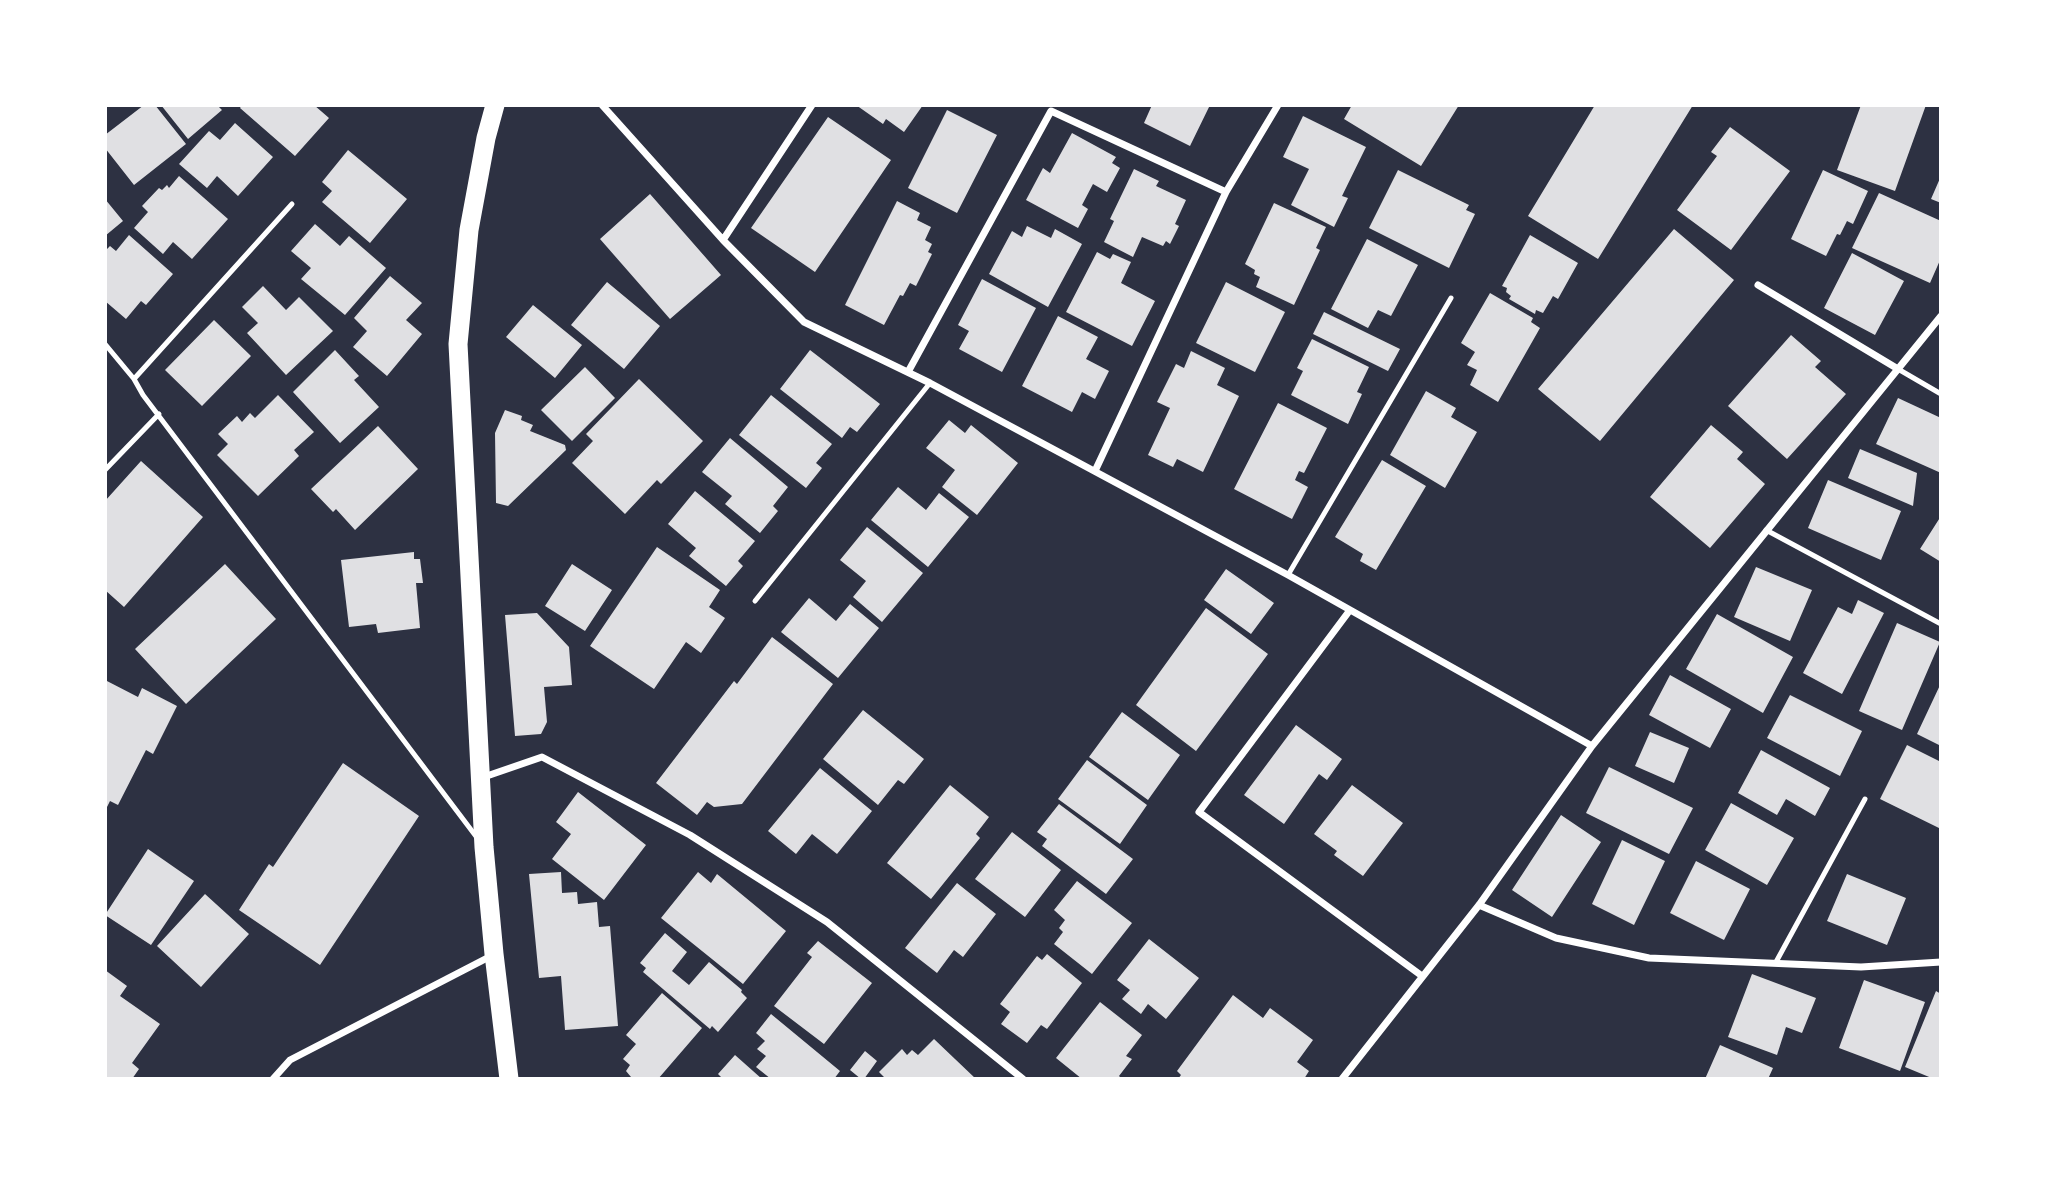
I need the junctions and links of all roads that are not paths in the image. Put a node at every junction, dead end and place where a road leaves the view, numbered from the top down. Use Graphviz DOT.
graph roads {
  1 [pos="495,105"];
  2 [pos="602,105"];
  3 [pos="812,105"];
  4 [pos="1278,105"];
  5 [pos="1226,192"];
  6 [pos="292,204"];
  7 [pos="723,240"];
  8 [pos="1758,285"];
  9 [pos="1451,298"];
  10 [pos="1941,316"];
  11 [pos="105,344"];
  12 [pos="1898,369"];
  13 [pos="908,372"];
  14 [pos="134,379"];
  15 [pos="930,383"];
  16 [pos="1941,394"];
  17 [pos="159,414"];
  18 [pos="105,470"];
  19 [pos="1095,471"];
  20 [pos="1766,530"];
  21 [pos="1288,575"];
  22 [pos="755,601"];
  23 [pos="1350,610"];
  24 [pos="1941,624"];
  25 [pos="1592,746"];
  26 [pos="480,778"];
  27 [pos="1865,799"];
  28 [pos="484,847"];
  29 [pos="1479,905"];
  30 [pos="494,954"];
  31 [pos="1776,962"];
  32 [pos="1941,962"];
  33 [pos="1422,976"];
  34 [pos="273,1079"];
  35 [pos="509,1079"];
  36 [pos="1023,1079"];
  37 [pos="1342,1079"];
  1 -- 26 [label="highway"];
  2 -- 7 [label="street"];
  3 -- 7 [label="street"];
  4 -- 5 [label="street"];
  5 -- 13 [label="street"];
  5 -- 19 [label="street"];
  6 -- 14 [label="lane"];
  7 -- 13 [label="street"];
  8 -- 12 [label="street"];
  9 -- 21 [label="lane"];
  10 -- 12 [label="street"];
  11 -- 14 [label="lane"];
  12 -- 16 [label="lane"];
  12 -- 20 [label="street"];
  13 -- 15 [label="street"];
  14 -- 17 [label="lane"];
  15 -- 19 [label="street"];
  15 -- 22 [label="lane"];
  17 -- 18 [label="lane"];
  17 -- 28 [label="lane"];
  19 -- 21 [label="street"];
  20 -- 24 [label="lane"];
  20 -- 25 [label="street"];
  21 -- 23 [label="street"];
  23 -- 25 [label="street"];
  23 -- 33 [label="street"];
  25 -- 29 [label="street"];
  26 -- 28 [label="highway"];
  26 -- 36 [label="street"];
  27 -- 31 [label="lane"];
  28 -- 30 [label="highway"];
  29 -- 31 [label="street"];
  29 -- 33 [label="street"];
  30 -- 34 [label="street"];
  30 -- 35 [label="highway"];
  31 -- 32 [label="street"];
  33 -- 37 [label="street"];
}
